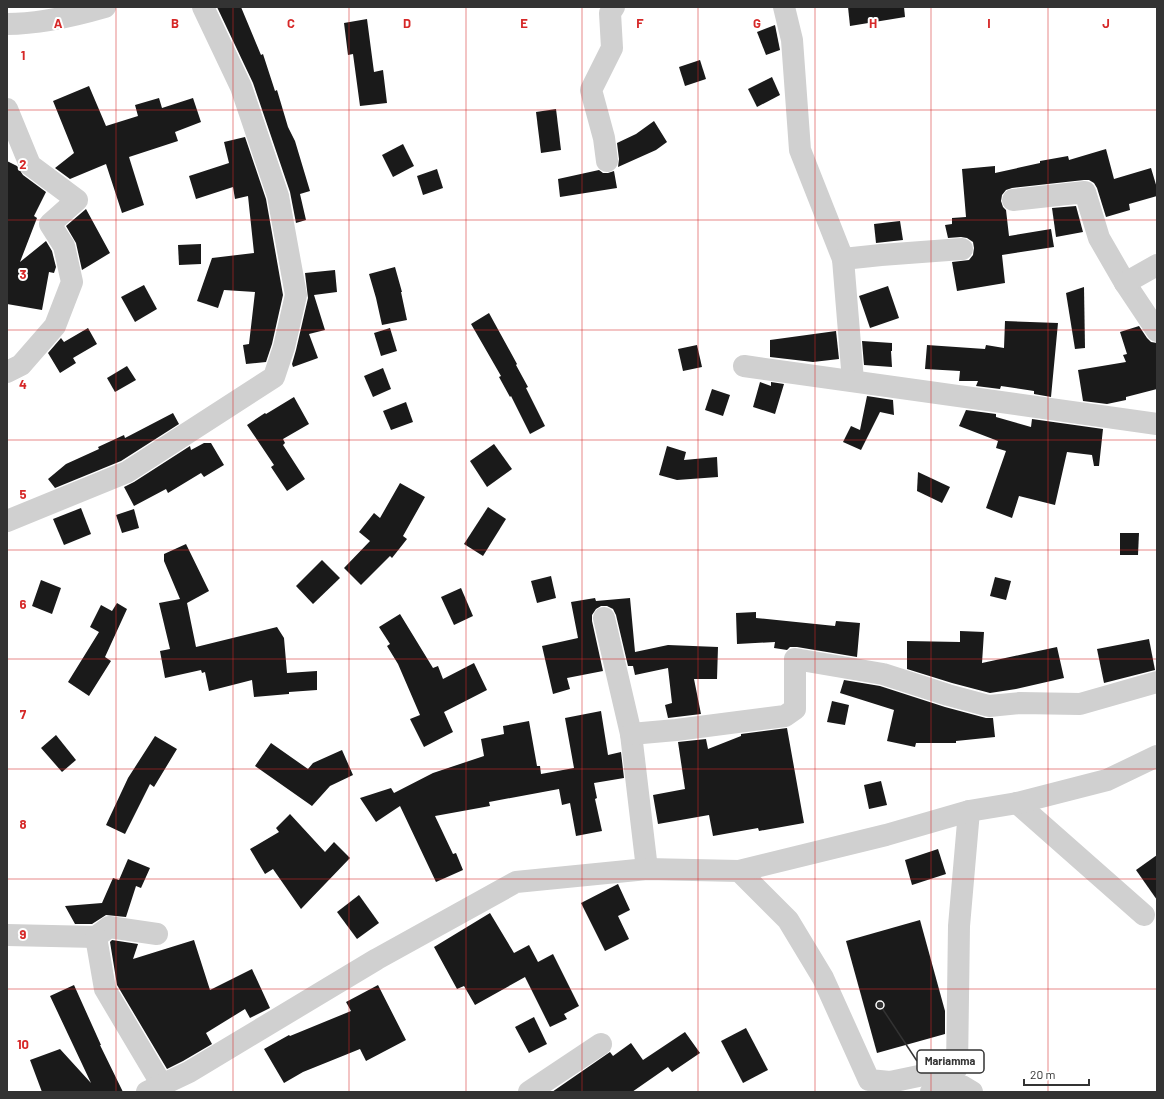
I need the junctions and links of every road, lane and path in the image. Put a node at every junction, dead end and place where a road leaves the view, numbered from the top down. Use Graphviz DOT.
graph roads {
  1 [pos="105,7"];
  2 [pos="203,7"];
  3 [pos="614,7"];
  4 [pos="784,7"];
  5 [pos="7,24"];
  6 [pos="7,109"];
  7 [pos="608,161"];
  8 [pos="1013,200"];
  9 [pos="962,249"];
  10 [pos="843,259"];
  11 [pos="1157,265"];
  12 [pos="1125,283"];
  13 [pos="1157,331"];
  14 [pos="744,366"];
  15 [pos="7,372"];
  16 [pos="853,381"];
  17 [pos="1157,424"];
  18 [pos="7,521"];
  19 [pos="604,618"];
  20 [pos="1157,682"];
  21 [pos="631,734"];
  22 [pos="1157,756"];
  23 [pos="1017,803"];
  24 [pos="969,811"];
  25 [pos="647,869"];
  26 [pos="739,871"];
  27 [pos="1144,915"];
  28 [pos="157,934"];
  29 [pos="7,935"];
  30 [pos="96,937"];
  31 [pos="601,1044"];
  32 [pos="154,1088"];
  33 [pos="529,1092"];
  34 [pos="931,1092"];
  35 [pos="972,1092"];
  1 -- 5 [label="street"];
  2 -- 18 [label="street"];
  3 -- 7 [label="street"];
  4 -- 10 [label="street"];
  6 -- 15 [label="street"];
  8 -- 12 [label="street"];
  9 -- 10 [label="street"];
  10 -- 16 [label="street"];
  11 -- 12 [label="street"];
  12 -- 13 [label="street"];
  14 -- 16 [label="street"];
  16 -- 17 [label="street"];
  19 -- 21 [label="street"];
  20 -- 21 [label="street"];
  21 -- 25 [label="street"];
  22 -- 23 [label="street"];
  23 -- 24 [label="street"];
  23 -- 27 [label="street"];
  24 -- 26 [label="street"];
  24 -- 26 [label="street"];
  25 -- 26 [label="street"];
  25 -- 32 [label="street"];
  28 -- 30 [label="street"];
  29 -- 30 [label="street"];
  30 -- 32 [label="street"];
  31 -- 33 [label="street"];
  34 -- 35 [label="street"];
}
